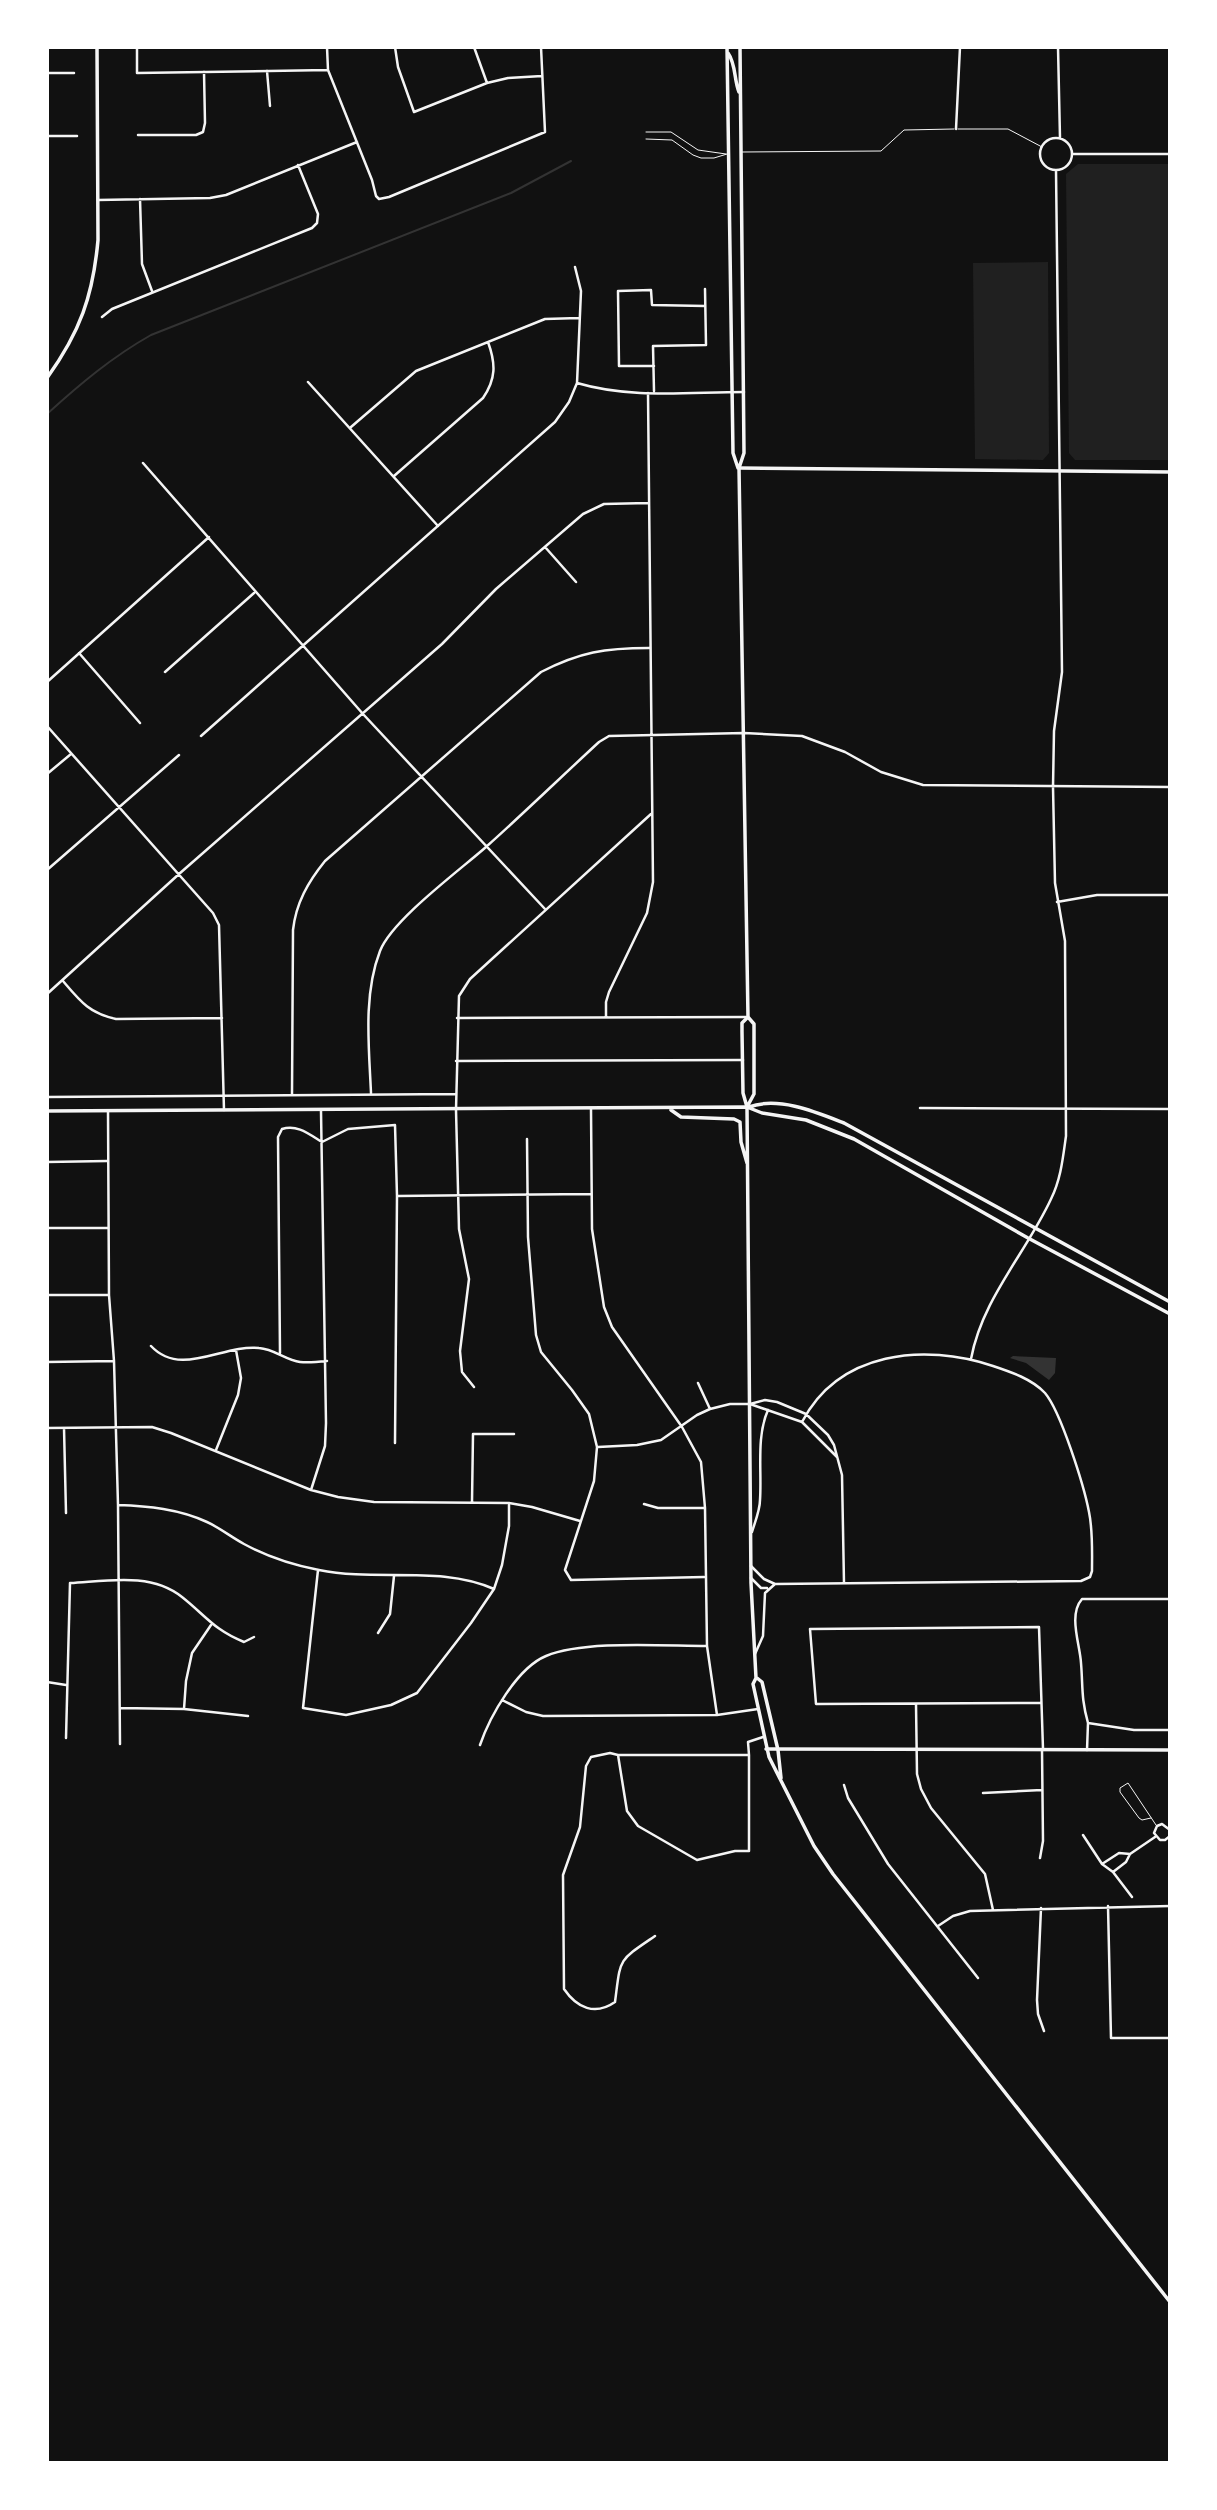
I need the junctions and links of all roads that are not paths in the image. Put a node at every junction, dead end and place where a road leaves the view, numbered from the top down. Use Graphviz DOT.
graph roads {
  1 [pos="97,47"];
  2 [pos="137,47"];
  3 [pos="327,47"];
  4 [pos="395,47"];
  5 [pos="474,47"];
  6 [pos="541,47"];
  7 [pos="960,47"];
  8 [pos="1058,47"];
  9 [pos="739,48"];
  10 [pos="727,49"];
  11 [pos="328,70"];
  12 [pos="267,71"];
  13 [pos="204,72"];
  14 [pos="74,73"];
  15 [pos="47,74"];
  16 [pos="542,76"];
  17 [pos="488,83"];
  18 [pos="740,98"];
  19 [pos="270,106"];
  20 [pos="956,129"];
  21 [pos="646,132"];
  22 [pos="138,135"];
  23 [pos="47,136"];
  24 [pos="77,136"];
  25 [pos="1060,138"];
  26 [pos="646,139"];
  27 [pos="357,142"];
  28 [pos="1042,147"];
  29 [pos="741,152"];
  30 [pos="728,154"];
  31 [pos="1073,154"];
  32 [pos="1170,154"];
  33 [pos="298,165"];
  34 [pos="1056,170"];
  35 [pos="140,199"];
  36 [pos="98,200"];
  37 [pos="575,267"];
  38 [pos="705,289"];
  39 [pos="153,292"];
  40 [pos="705,306"];
  41 [pos="102,317"];
  42 [pos="580,318"];
  43 [pos="488,342"];
  44 [pos="654,366"];
  45 [pos="47,377"];
  46 [pos="308,382"];
  47 [pos="577,383"];
  48 [pos="654,392"];
  49 [pos="733,392"];
  50 [pos="744,392"];
  51 [pos="648,393"];
  52 [pos="351,427"];
  53 [pos="143,463"];
  54 [pos="739,468"];
  55 [pos="1059,472"];
  56 [pos="1170,472"];
  57 [pos="394,476"];
  58 [pos="648,503"];
  59 [pos="438,526"];
  60 [pos="209,537"];
  61 [pos="545,547"];
  62 [pos="576,582"];
  63 [pos="254,592"];
  64 [pos="303,647"];
  65 [pos="649,648"];
  66 [pos="79,653"];
  67 [pos="165,671"];
  68 [pos="47,682"];
  69 [pos="363,714"];
  70 [pos="140,723"];
  71 [pos="47,726"];
  72 [pos="744,733"];
  73 [pos="651,734"];
  74 [pos="201,736"];
  75 [pos="71,754"];
  76 [pos="179,755"];
  77 [pos="47,774"];
  78 [pos="421,777"];
  79 [pos="1053,787"];
  80 [pos="1170,788"];
  81 [pos="119,808"];
  82 [pos="651,814"];
  83 [pos="486,846"];
  84 [pos="47,870"];
  85 [pos="179,874"];
  86 [pos="1170,895"];
  87 [pos="1057,902"];
  88 [pos="545,909"];
  89 [pos="63,981"];
  90 [pos="47,994"];
  91 [pos="606,1017"];
  92 [pos="748,1017"];
  93 [pos="222,1018"];
  94 [pos="457,1018"];
  95 [pos="743,1060"];
  96 [pos="456,1061"];
  97 [pos="371,1093"];
  98 [pos="456,1094"];
  99 [pos="224,1095"];
  100 [pos="292,1095"];
  101 [pos="47,1097"];
  102 [pos="747,1107"];
  103 [pos="920,1108"];
  104 [pos="1066,1108"];
  105 [pos="321,1109"];
  106 [pos="591,1109"];
  107 [pos="669,1109"];
  108 [pos="1170,1109"];
  109 [pos="224,1110"];
  110 [pos="456,1110"];
  111 [pos="47,1111"];
  112 [pos="108,1111"];
  113 [pos="853,1128"];
  114 [pos="849,1137"];
  115 [pos="527,1139"];
  116 [pos="322,1142"];
  117 [pos="47,1161"];
  118 [pos="108,1161"];
  119 [pos="748,1167"];
  120 [pos="528,1194"];
  121 [pos="591,1194"];
  122 [pos="458,1195"];
  123 [pos="397,1196"];
  124 [pos="1036,1227"];
  125 [pos="47,1228"];
  126 [pos="108,1228"];
  127 [pos="1028,1238"];
  128 [pos="47,1295"];
  129 [pos="109,1295"];
  130 [pos="1170,1302"];
  131 [pos="1170,1314"];
  132 [pos="151,1346"];
  133 [pos="236,1350"];
  134 [pos="279,1353"];
  135 [pos="971,1359"];
  136 [pos="114,1361"];
  137 [pos="327,1361"];
  138 [pos="47,1362"];
  139 [pos="698,1383"];
  140 [pos="474,1387"];
  141 [pos="750,1404"];
  142 [pos="710,1409"];
  143 [pos="768,1410"];
  144 [pos="806,1414"];
  145 [pos="802,1422"];
  146 [pos="47,1427"];
  147 [pos="64,1427"];
  148 [pos="115,1427"];
  149 [pos="682,1427"];
  150 [pos="514,1434"];
  151 [pos="395,1443"];
  152 [pos="597,1447"];
  153 [pos="215,1450"];
  154 [pos="837,1457"];
  155 [pos="311,1490"];
  156 [pos="472,1503"];
  157 [pos="509,1503"];
  158 [pos="644,1504"];
  159 [pos="118,1505"];
  160 [pos="705,1508"];
  161 [pos="66,1513"];
  162 [pos="580,1521"];
  163 [pos="751,1535"];
  164 [pos="751,1566"];
  165 [pos="318,1570"];
  166 [pos="394,1576"];
  167 [pos="706,1577"];
  168 [pos="751,1578"];
  169 [pos="118,1580"];
  170 [pos="844,1583"];
  171 [pos="775,1584"];
  172 [pos="494,1588"];
  173 [pos="767,1588"];
  174 [pos="1170,1598"];
  175 [pos="211,1625"];
  176 [pos="378,1633"];
  177 [pos="254,1637"];
  178 [pos="707,1646"];
  179 [pos="754,1657"];
  180 [pos="756,1678"];
  181 [pos="47,1682"];
  182 [pos="66,1685"];
  183 [pos="502,1700"];
  184 [pos="1040,1703"];
  185 [pos="916,1704"];
  186 [pos="120,1708"];
  187 [pos="184,1709"];
  188 [pos="758,1709"];
  189 [pos="717,1715"];
  190 [pos="248,1716"];
  191 [pos="1088,1723"];
  192 [pos="1170,1730"];
  193 [pos="763,1737"];
  194 [pos="66,1738"];
  195 [pos="121,1744"];
  196 [pos="480,1745"];
  197 [pos="766,1749"];
  198 [pos="1087,1749"];
  199 [pos="778,1750"];
  200 [pos="917,1750"];
  201 [pos="1042,1750"];
  202 [pos="1170,1750"];
  203 [pos="618,1755"];
  204 [pos="749,1755"];
  205 [pos="781,1780"];
  206 [pos="844,1785"];
  207 [pos="1042,1790"];
  208 [pos="983,1793"];
  209 [pos="1151,1818"];
  210 [pos="1157,1826"];
  211 [pos="1169,1828"];
  212 [pos="1083,1835"];
  213 [pos="1155,1837"];
  214 [pos="1169,1839"];
  215 [pos="1130,1854"];
  216 [pos="1040,1858"];
  217 [pos="1102,1864"];
  218 [pos="1113,1871"];
  219 [pos="1132,1897"];
  220 [pos="1108,1906"];
  221 [pos="1170,1906"];
  222 [pos="1041,1908"];
  223 [pos="993,1910"];
  224 [pos="938,1926"];
  225 [pos="655,1936"];
  226 [pos="978,1978"];
  227 [pos="1044,2031"];
  228 [pos="1170,2038"];
  229 [pos="1170,2301"];
  1 -- 36 [label="main road"];
  2 -- 13 [label="street"];
  3 -- 11 [label="street"];
  4 -- 17 [label="street"];
  5 -- 17 [label="street"];
  6 -- 16 [label="street"];
  7 -- 20 [label="street"];
  8 -- 25 [label="street"];
  9 -- 18 [label="main road"];
  10 -- 18 [label="main road"];
  10 -- 30 [label="main road"];
  11 -- 12 [label="street"];
  11 -- 27 [label="street"];
  12 -- 13 [label="street"];
  12 -- 19 [label="street"];
  13 -- 22 [label="street"];
  14 -- 15 [label="street"];
  16 -- 17 [label="street"];
  16 -- 27 [label="street"];
  18 -- 29 [label="main road"];
  20 -- 28 [label="lane"];
  20 -- 29 [label="lane"];
  21 -- 30 [label="lane"];
  23 -- 24 [label="street"];
  25 -- 28 [label="street"];
  25 -- 31 [label="street"];
  26 -- 30 [label="lane"];
  27 -- 33 [label="street"];
  28 -- 34 [label="street"];
  29 -- 50 [label="main road"];
  30 -- 49 [label="main road"];
  31 -- 32 [label="street"];
  31 -- 34 [label="street"];
  33 -- 35 [label="street"];
  33 -- 39 [label="street"];
  34 -- 55 [label="street"];
  35 -- 36 [label="street"];
  35 -- 39 [label="street"];
  36 -- 45 [label="main road"];
  37 -- 42 [label="street"];
  38 -- 40 [label="street"];
  39 -- 41 [label="street"];
  40 -- 44 [label="street"];
  40 -- 44 [label="street"];
  42 -- 43 [label="street"];
  42 -- 47 [label="street"];
  43 -- 52 [label="street"];
  43 -- 57 [label="street"];
  44 -- 48 [label="street"];
  46 -- 52 [label="street"];
  47 -- 51 [label="street"];
  47 -- 59 [label="street"];
  48 -- 49 [label="street"];
  48 -- 51 [label="street"];
  49 -- 50 [label="street"];
  49 -- 54 [label="main road"];
  50 -- 54 [label="main road"];
  51 -- 58 [label="street"];
  52 -- 57 [label="street"];
  53 -- 60 [label="street"];
  54 -- 55 [label="main road"];
  54 -- 72 [label="main road"];
  55 -- 56 [label="main road"];
  55 -- 79 [label="street"];
  57 -- 59 [label="street"];
  58 -- 61 [label="street"];
  58 -- 65 [label="street"];
  59 -- 64 [label="street"];
  60 -- 63 [label="street"];
  60 -- 66 [label="street"];
  61 -- 62 [label="street"];
  61 -- 69 [label="street"];
  63 -- 64 [label="street"];
  63 -- 67 [label="street"];
  64 -- 69 [label="street"];
  64 -- 74 [label="street"];
  65 -- 73 [label="street"];
  65 -- 78 [label="street"];
  66 -- 68 [label="street"];
  66 -- 70 [label="street"];
  69 -- 78 [label="street"];
  69 -- 85 [label="street"];
  71 -- 75 [label="street"];
  72 -- 73 [label="street"];
  72 -- 79 [label="street"];
  72 -- 92 [label="main road"];
  73 -- 82 [label="street"];
  73 -- 83 [label="street"];
  75 -- 77 [label="street"];
  75 -- 81 [label="street"];
  76 -- 81 [label="street"];
  78 -- 83 [label="street"];
  78 -- 100 [label="street"];
  79 -- 80 [label="street"];
  79 -- 87 [label="street"];
  81 -- 84 [label="street"];
  81 -- 85 [label="street"];
  82 -- 88 [label="street"];
  82 -- 91 [label="street"];
  83 -- 88 [label="street"];
  83 -- 97 [label="street"];
  85 -- 89 [label="street"];
  85 -- 93 [label="street"];
  86 -- 87 [label="street"];
  87 -- 104 [label="street"];
  88 -- 94 [label="street"];
  89 -- 90 [label="street"];
  89 -- 93 [label="street"];
  91 -- 92 [label="street"];
  91 -- 94 [label="street"];
  92 -- 95 [label="main road"];
  92 -- 102 [label="main road"];
  93 -- 99 [label="street"];
  94 -- 96 [label="street"];
  95 -- 96 [label="street"];
  95 -- 102 [label="main road"];
  96 -- 98 [label="street"];
  97 -- 98 [label="street"];
  97 -- 100 [label="street"];
  98 -- 110 [label="street"];
  99 -- 100 [label="street"];
  99 -- 101 [label="street"];
  99 -- 109 [label="street"];
  102 -- 107 [label="main road"];
  102 -- 113 [label="main road"];
  102 -- 114 [label="main road"];
  102 -- 119 [label="main road"];
  103 -- 104 [label="street"];
  104 -- 108 [label="street"];
  104 -- 124 [label="street"];
  105 -- 109 [label="main road"];
  105 -- 110 [label="main road"];
  105 -- 116 [label="street"];
  106 -- 107 [label="main road"];
  106 -- 110 [label="main road"];
  106 -- 121 [label="street"];
  107 -- 119 [label="main road"];
  109 -- 112 [label="main road"];
  110 -- 122 [label="street"];
  111 -- 112 [label="main road"];
  112 -- 118 [label="street"];
  113 -- 114 [label="main road"];
  113 -- 124 [label="main road"];
  114 -- 127 [label="main road"];
  115 -- 120 [label="street"];
  116 -- 123 [label="street"];
  116 -- 134 [label="street"];
  116 -- 137 [label="street"];
  117 -- 118 [label="street"];
  118 -- 126 [label="street"];
  119 -- 141 [label="main road"];
  120 -- 121 [label="street"];
  120 -- 122 [label="street"];
  120 -- 152 [label="street"];
  121 -- 149 [label="street"];
  122 -- 123 [label="street"];
  122 -- 140 [label="street"];
  123 -- 151 [label="street"];
  124 -- 127 [label="street"];
  124 -- 130 [label="main road"];
  125 -- 126 [label="street"];
  126 -- 129 [label="street"];
  127 -- 131 [label="main road"];
  127 -- 135 [label="street"];
  128 -- 129 [label="street"];
  129 -- 136 [label="street"];
  132 -- 133 [label="street"];
  133 -- 134 [label="street"];
  133 -- 153 [label="street"];
  134 -- 137 [label="street"];
  135 -- 144 [label="street"];
  135 -- 170 [label="street"];
  136 -- 138 [label="street"];
  136 -- 148 [label="street"];
  137 -- 155 [label="street"];
  139 -- 142 [label="street"];
  141 -- 142 [label="street"];
  141 -- 143 [label="street"];
  141 -- 144 [label="street"];
  141 -- 163 [label="main road"];
  142 -- 149 [label="street"];
  143 -- 145 [label="street"];
  143 -- 163 [label="street"];
  144 -- 145 [label="street"];
  144 -- 154 [label="street"];
  145 -- 154 [label="street"];
  146 -- 147 [label="street"];
  147 -- 148 [label="street"];
  147 -- 161 [label="street"];
  148 -- 153 [label="street"];
  148 -- 159 [label="street"];
  149 -- 152 [label="street"];
  149 -- 160 [label="street"];
  150 -- 156 [label="street"];
  152 -- 162 [label="street"];
  153 -- 155 [label="street"];
  154 -- 170 [label="street"];
  155 -- 156 [label="street"];
  156 -- 157 [label="street"];
  157 -- 162 [label="street"];
  157 -- 172 [label="street"];
  158 -- 160 [label="street"];
  159 -- 165 [label="street"];
  159 -- 169 [label="street"];
  160 -- 167 [label="street"];
  162 -- 167 [label="street"];
  163 -- 164 [label="main road"];
  164 -- 168 [label="main road"];
  164 -- 171 [label="street"];
  165 -- 166 [label="street"];
  165 -- 172 [label="street"];
  166 -- 172 [label="street"];
  166 -- 176 [label="street"];
  167 -- 178 [label="street"];
  168 -- 173 [label="street"];
  168 -- 179 [label="main road"];
  169 -- 175 [label="street"];
  169 -- 182 [label="street"];
  169 -- 186 [label="street"];
  170 -- 171 [label="street"];
  171 -- 173 [label="street"];
  173 -- 179 [label="street"];
  174 -- 191 [label="street"];
  175 -- 177 [label="street"];
  175 -- 187 [label="street"];
  178 -- 183 [label="street"];
  178 -- 189 [label="street"];
  179 -- 180 [label="main road"];
  180 -- 188 [label="main road"];
  180 -- 199 [label="main road"];
  181 -- 182 [label="street"];
  182 -- 194 [label="street"];
  183 -- 189 [label="street"];
  183 -- 196 [label="street"];
  184 -- 185 [label="street"];
  184 -- 185 [label="street"];
  184 -- 201 [label="street"];
  185 -- 200 [label="street"];
  186 -- 187 [label="street"];
  186 -- 195 [label="street"];
  187 -- 190 [label="street"];
  188 -- 189 [label="street"];
  188 -- 193 [label="main road"];
  191 -- 192 [label="street"];
  191 -- 198 [label="street"];
  193 -- 197 [label="main road"];
  193 -- 204 [label="street"];
  197 -- 199 [label="main road"];
  197 -- 205 [label="main road"];
  198 -- 201 [label="main road"];
  198 -- 202 [label="main road"];
  199 -- 200 [label="main road"];
  199 -- 205 [label="main road"];
  200 -- 201 [label="main road"];
  200 -- 223 [label="street"];
  201 -- 207 [label="street"];
  203 -- 204 [label="street"];
  203 -- 204 [label="street"];
  203 -- 225 [label="street"];
  205 -- 229 [label="main road"];
  206 -- 224 [label="street"];
  207 -- 208 [label="street"];
  207 -- 216 [label="street"];
  209 -- 209 [label="lane"];
  209 -- 210 [label="lane"];
  210 -- 211 [label="street"];
  210 -- 213 [label="street"];
  212 -- 217 [label="street"];
  213 -- 214 [label="street"];
  213 -- 215 [label="street"];
  215 -- 217 [label="street"];
  215 -- 218 [label="street"];
  217 -- 218 [label="street"];
  218 -- 219 [label="street"];
  220 -- 221 [label="street"];
  220 -- 222 [label="street"];
  220 -- 228 [label="street"];
  222 -- 223 [label="street"];
  222 -- 227 [label="street"];
  223 -- 224 [label="street"];
  224 -- 226 [label="street"];
}
